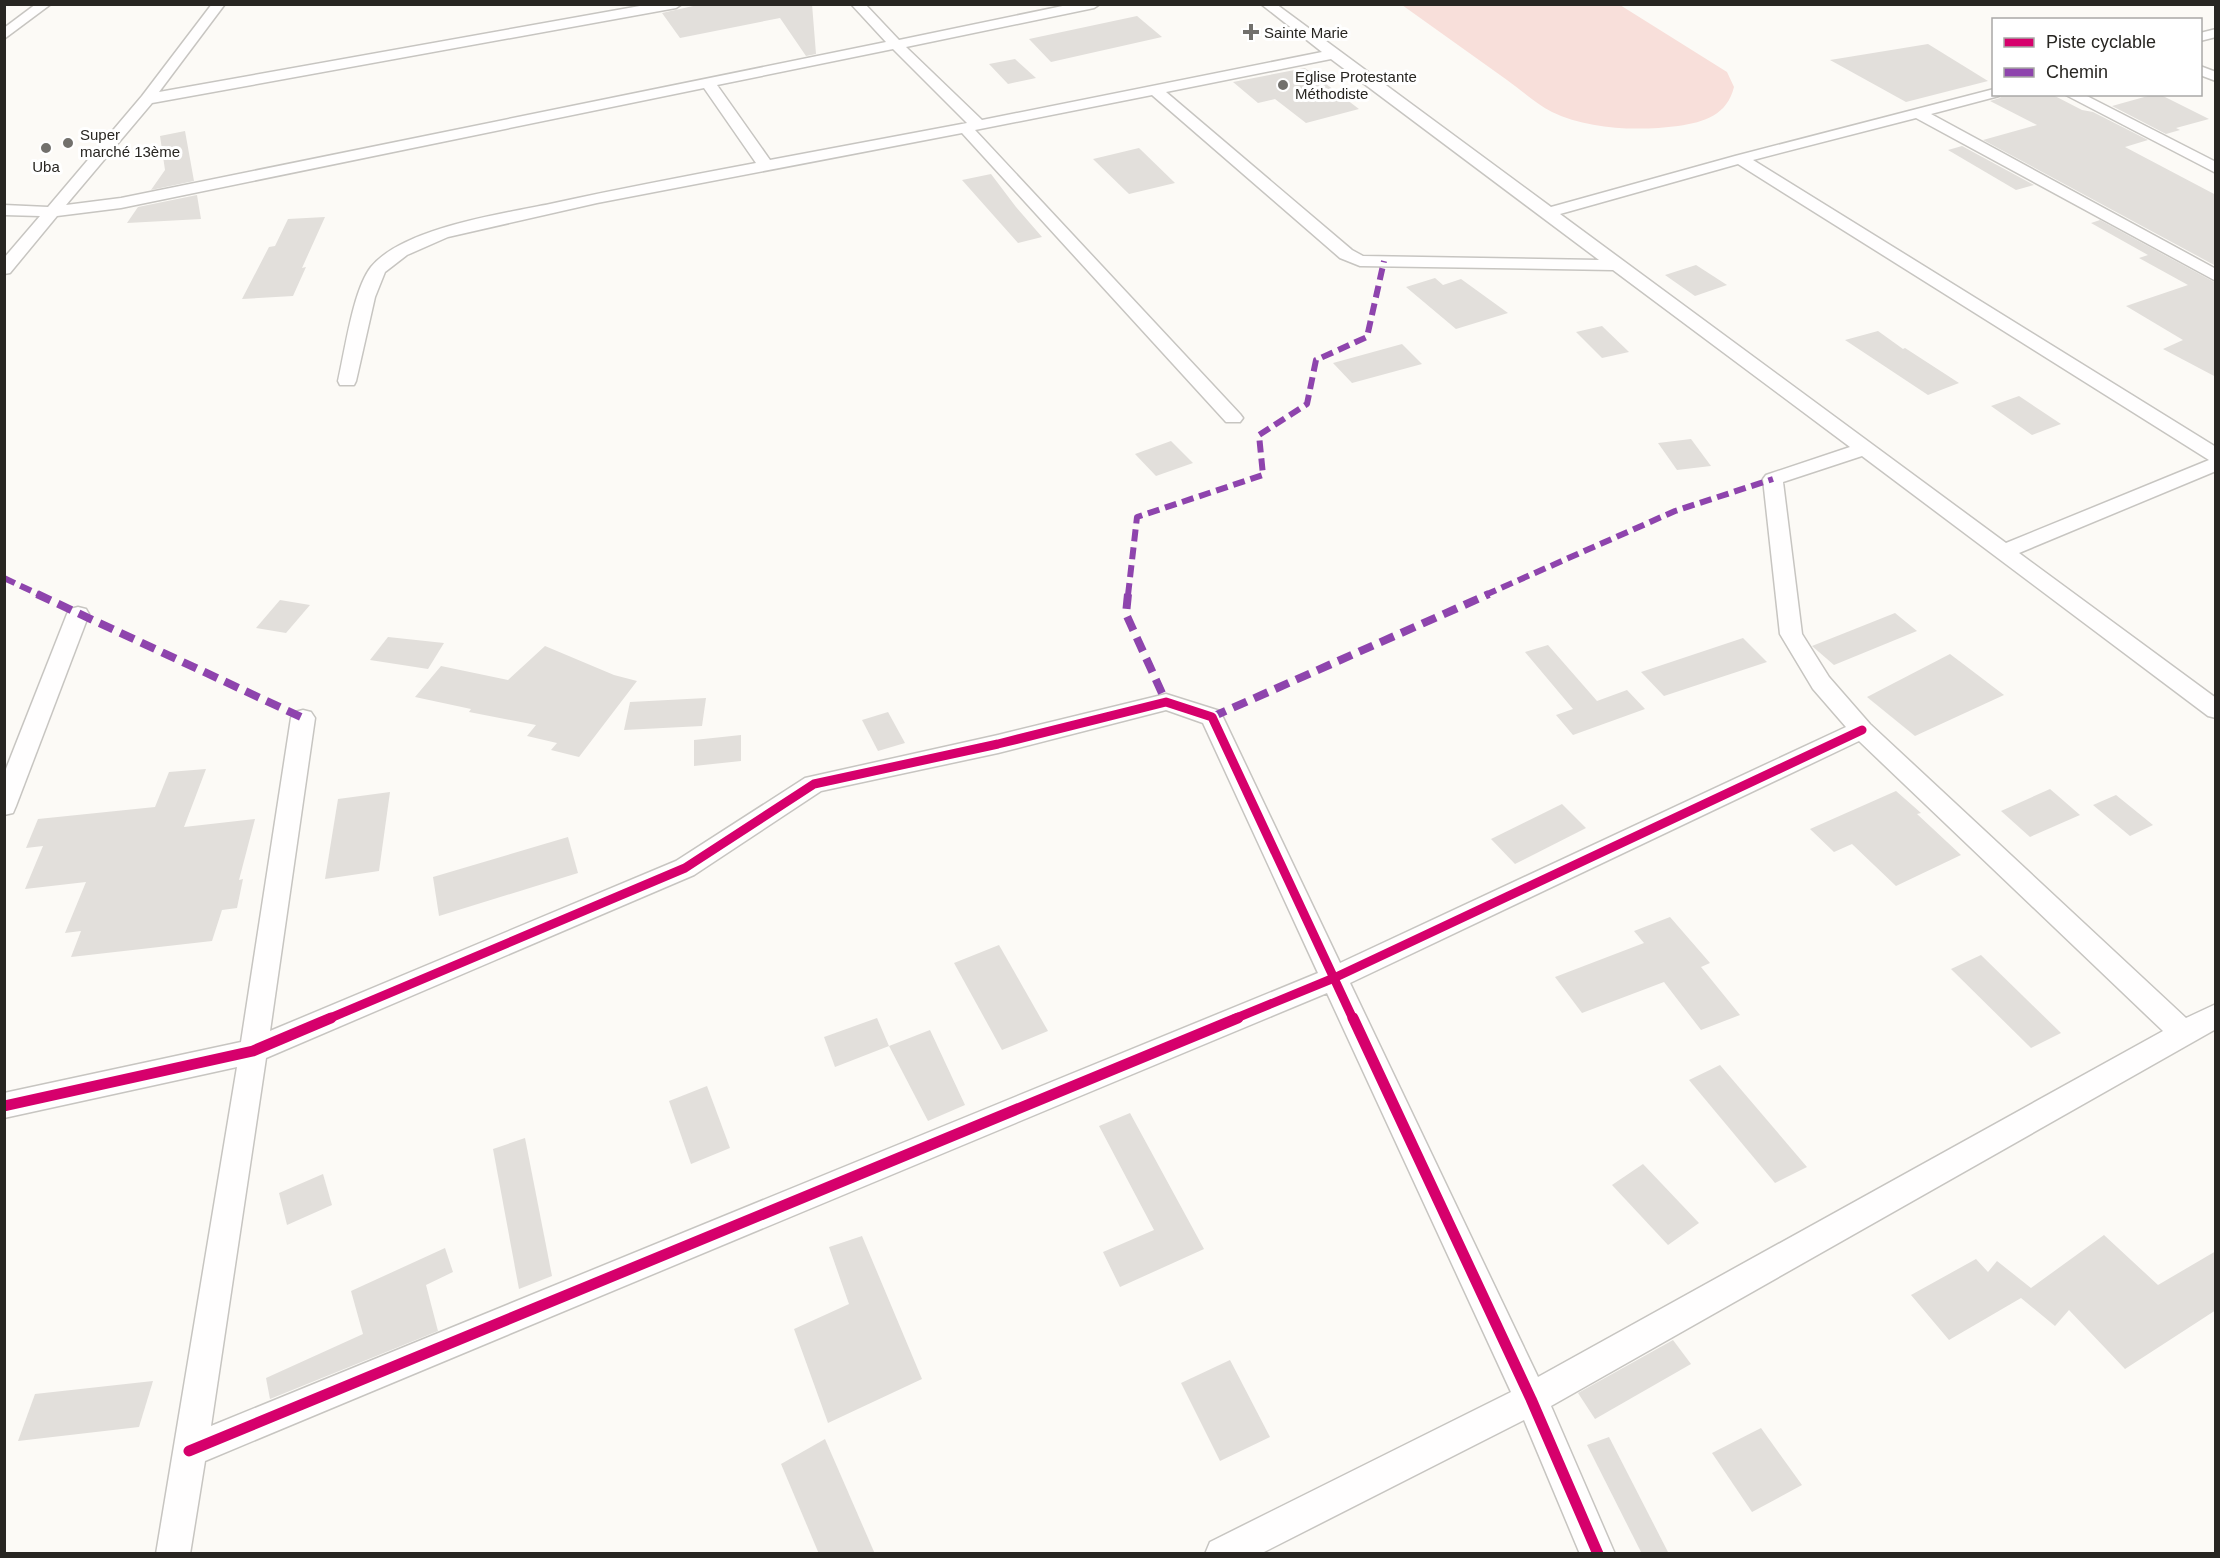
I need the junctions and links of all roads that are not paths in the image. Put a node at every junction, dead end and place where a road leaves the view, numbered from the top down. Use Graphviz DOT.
graph roads {
  1 [pos="45,4"];
  2 [pos="219,4"];
  3 [pos="676,4"];
  4 [pos="857,4"];
  5 [pos="1094,4"];
  6 [pos="1267,4"];
  7 [pos="4,35"];
  8 [pos="896,45"];
  9 [pos="1334,54"];
  10 [pos="2202,71"];
  11 [pos="2216,78"];
  12 [pos="708,82"];
  13 [pos="1154,89"];
  14 [pos="1992,94"];
  15 [pos="2075,96"];
  16 [pos="147,99"];
  17 [pos="1918,113"];
  18 [pos="972,127"];
  19 [pos="1740,159"];
  20 [pos="766,166"];
  21 [pos="2216,168"];
  22 [pos="4,210"];
  23 [pos="51,212"];
  24 [pos="1547,213"];
  25 [pos="1617,265"];
  26 [pos="4,269"];
  27 [pos="2216,276"];
  28 [pos="347,381"];
  29 [pos="1233,418"];
  30 [pos="1864,449"];
  31 [pos="2216,456"];
  32 [pos="2216,464"];
  33 [pos="2003,552"];
  34 [pos="78,614"];
  35 [pos="2216,710"];
  36 [pos="303,718"];
  37 [pos="1863,729"];
  38 [pos="4,806"];
  39 [pos="1334,978"];
  40 [pos="2216,1016"];
  41 [pos="2183,1033"];
  42 [pos="253,1051"];
  43 [pos="4,1106"];
  44 [pos="1531,1399"];
  45 [pos="189,1451"];
  46 [pos="173,1554"];
  47 [pos="1222,1554"];
  48 [pos="1598,1554"];
  1 -- 7 [label="street"];
  2 -- 16 [label="street"];
  3 -- 16 [label="street"];
  4 -- 8 [label="street"];
  5 -- 8 [label="street"];
  6 -- 9 [label="street"];
  8 -- 12 [label="street"];
  8 -- 18 [label="street"];
  9 -- 13 [label="street"];
  9 -- 24 [label="street"];
  10 -- 11 [label="street"];
  12 -- 20 [label="street"];
  12 -- 23 [label="street"];
  13 -- 18 [label="street"];
  13 -- 25 [label="street"];
  14 -- 17 [label="street"];
  15 -- 21 [label="street"];
  16 -- 23 [label="street"];
  17 -- 19 [label="street"];
  17 -- 27 [label="street"];
  18 -- 20 [label="street"];
  18 -- 29 [label="street"];
  19 -- 24 [label="street"];
  19 -- 31 [label="street"];
  20 -- 28 [label="street"];
  22 -- 23 [label="street"];
  23 -- 26 [label="street"];
  24 -- 25 [label="street"];
  25 -- 30 [label="street"];
  30 -- 33 [label="street"];
  30 -- 37 [label="street"];
  32 -- 33 [label="street"];
  33 -- 35 [label="street"];
  34 -- 38 [label="street"];
  36 -- 42 [label="street"];
  37 -- 39 [label="street"];
  37 -- 41 [label="street"];
  39 -- 42 [label="street"];
  39 -- 44 [label="street"];
  39 -- 45 [label="street"];
  40 -- 41 [label="street"];
  41 -- 44 [label="street"];
  42 -- 43 [label="street"];
  42 -- 45 [label="street"];
  44 -- 47 [label="street"];
  44 -- 48 [label="street"];
  45 -- 46 [label="street"];
}
